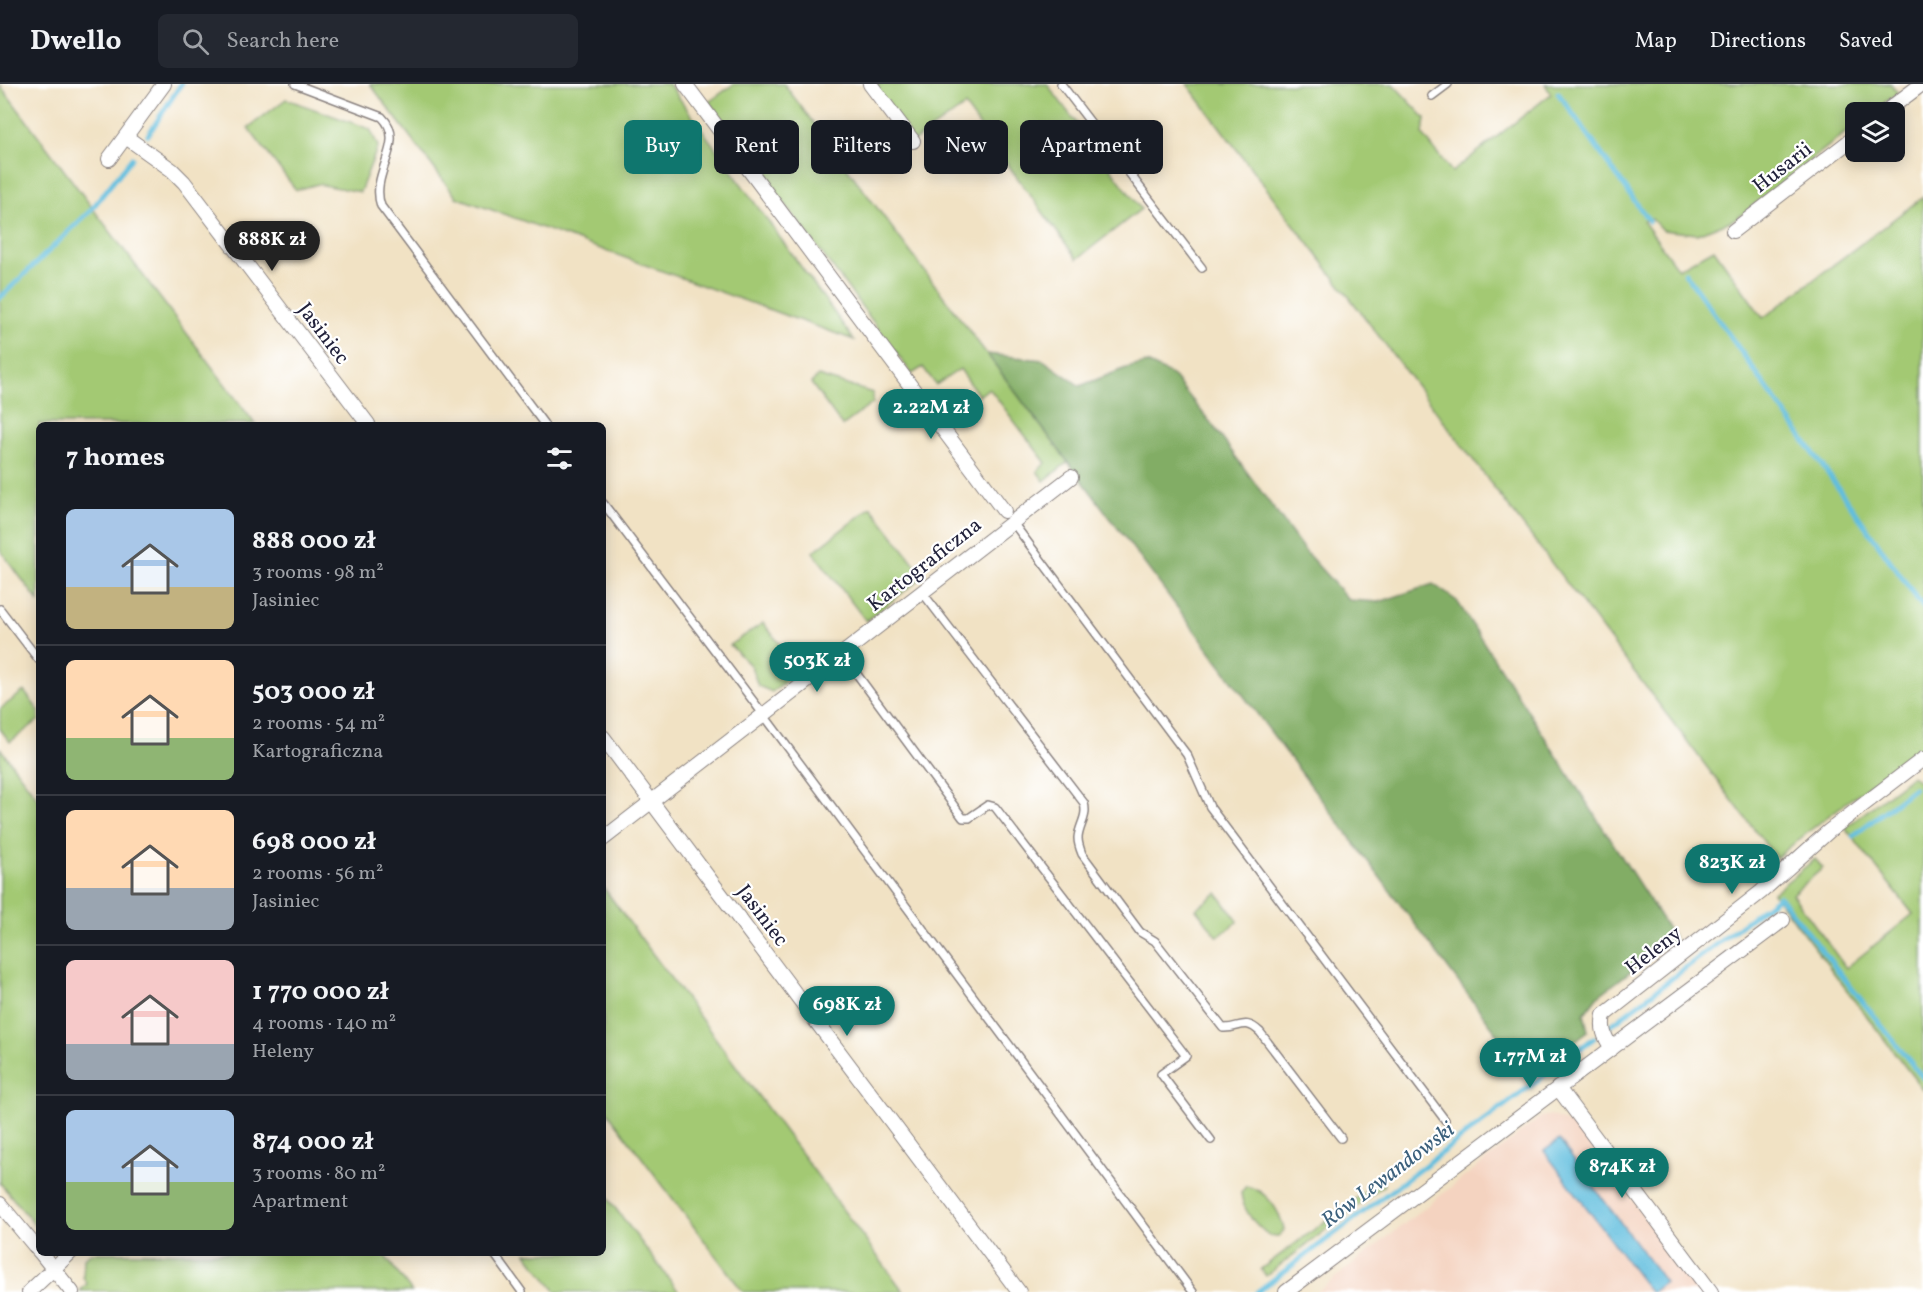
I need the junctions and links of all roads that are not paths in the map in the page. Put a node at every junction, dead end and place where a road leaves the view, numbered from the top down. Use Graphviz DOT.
graph roads {
  1 [pos="164,84"];
  2 [pos="295,84"];
  3 [pos="685,84"];
  4 [pos="870,84"];
  5 [pos="1061,84"];
  6 [pos="1448,84"];
  7 [pos="1922,84"];
  8 [pos="1432,96"];
  9 [pos="1898,102"];
  10 [pos="126,137"];
  11 [pos="913,141"];
  12 [pos="1845,144"];
  13 [pos="109,159"];
  14 [pos="1733,231"];
  15 [pos="1202,268"];
  16 [pos="366,422"];
  17 [pos="543,422"];
  18 [pos="1071,477"];
  19 [pos="606,507"];
  20 [pos="1008,517"];
  21 [pos="922,592"];
  22 [pos="0,609"];
  23 [pos="842,654"];
  24 [pos="36,656"];
  25 [pos="763,715"];
  26 [pos="606,741"];
  27 [pos="1923,759"];
  28 [pos="651,801"];
  29 [pos="606,836"];
  30 [pos="1783,920"];
  31 [pos="1612,1048"];
  32 [pos="1558,1088"];
  33 [pos="1445,1120"];
  34 [pos="1341,1138"];
  35 [pos="1211,1140"];
  36 [pos="0,1204"];
  37 [pos="36,1248"];
  38 [pos="42,1256"];
  39 [pos="67,1256"];
  40 [pos="496,1256"];
  41 [pos="53,1269"];
  42 [pos="1291,1288"];
  43 [pos="29,1292"];
  44 [pos="72,1292"];
  45 [pos="522,1292"];
  46 [pos="1019,1292"];
  47 [pos="1193,1292"];
  48 [pos="1711,1292"];
  1 -- 10 [label="street"];
  2 -- 17 [label="lane"];
  3 -- 20 [label="street"];
  4 -- 11 [label="street"];
  5 -- 15 [label="lane"];
  6 -- 8 [label="lane"];
  7 -- 9 [label="street"];
  10 -- 13 [label="street"];
  10 -- 16 [label="street, Jasiniec"];
  12 -- 14 [label="street, Husarii"];
  18 -- 20 [label="street, Kartograficzna"];
  19 -- 25 [label="lane"];
  20 -- 21 [label="street, Kartograficzna"];
  20 -- 33 [label="lane"];
  21 -- 23 [label="street, Kartograficzna"];
  21 -- 34 [label="lane"];
  22 -- 24 [label="lane"];
  23 -- 25 [label="street, Kartograficzna"];
  23 -- 35 [label="lane"];
  25 -- 28 [label="street, Kartograficzna"];
  25 -- 47 [label="lane"];
  26 -- 28 [label="street, Jasiniec"];
  27 -- 31 [label="street, Heleny"];
  28 -- 29 [label="street, Kartograficzna"];
  28 -- 46 [label="street, Jasiniec"];
  30 -- 31 [label="street"];
  31 -- 32 [label="street"];
  32 -- 42 [label="street"];
  32 -- 48 [label="street"];
  36 -- 37 [label="street"];
  38 -- 41 [label="street"];
  39 -- 41 [label="street"];
  40 -- 45 [label="lane"];
  41 -- 43 [label="street"];
  41 -- 44 [label="street"];
}
